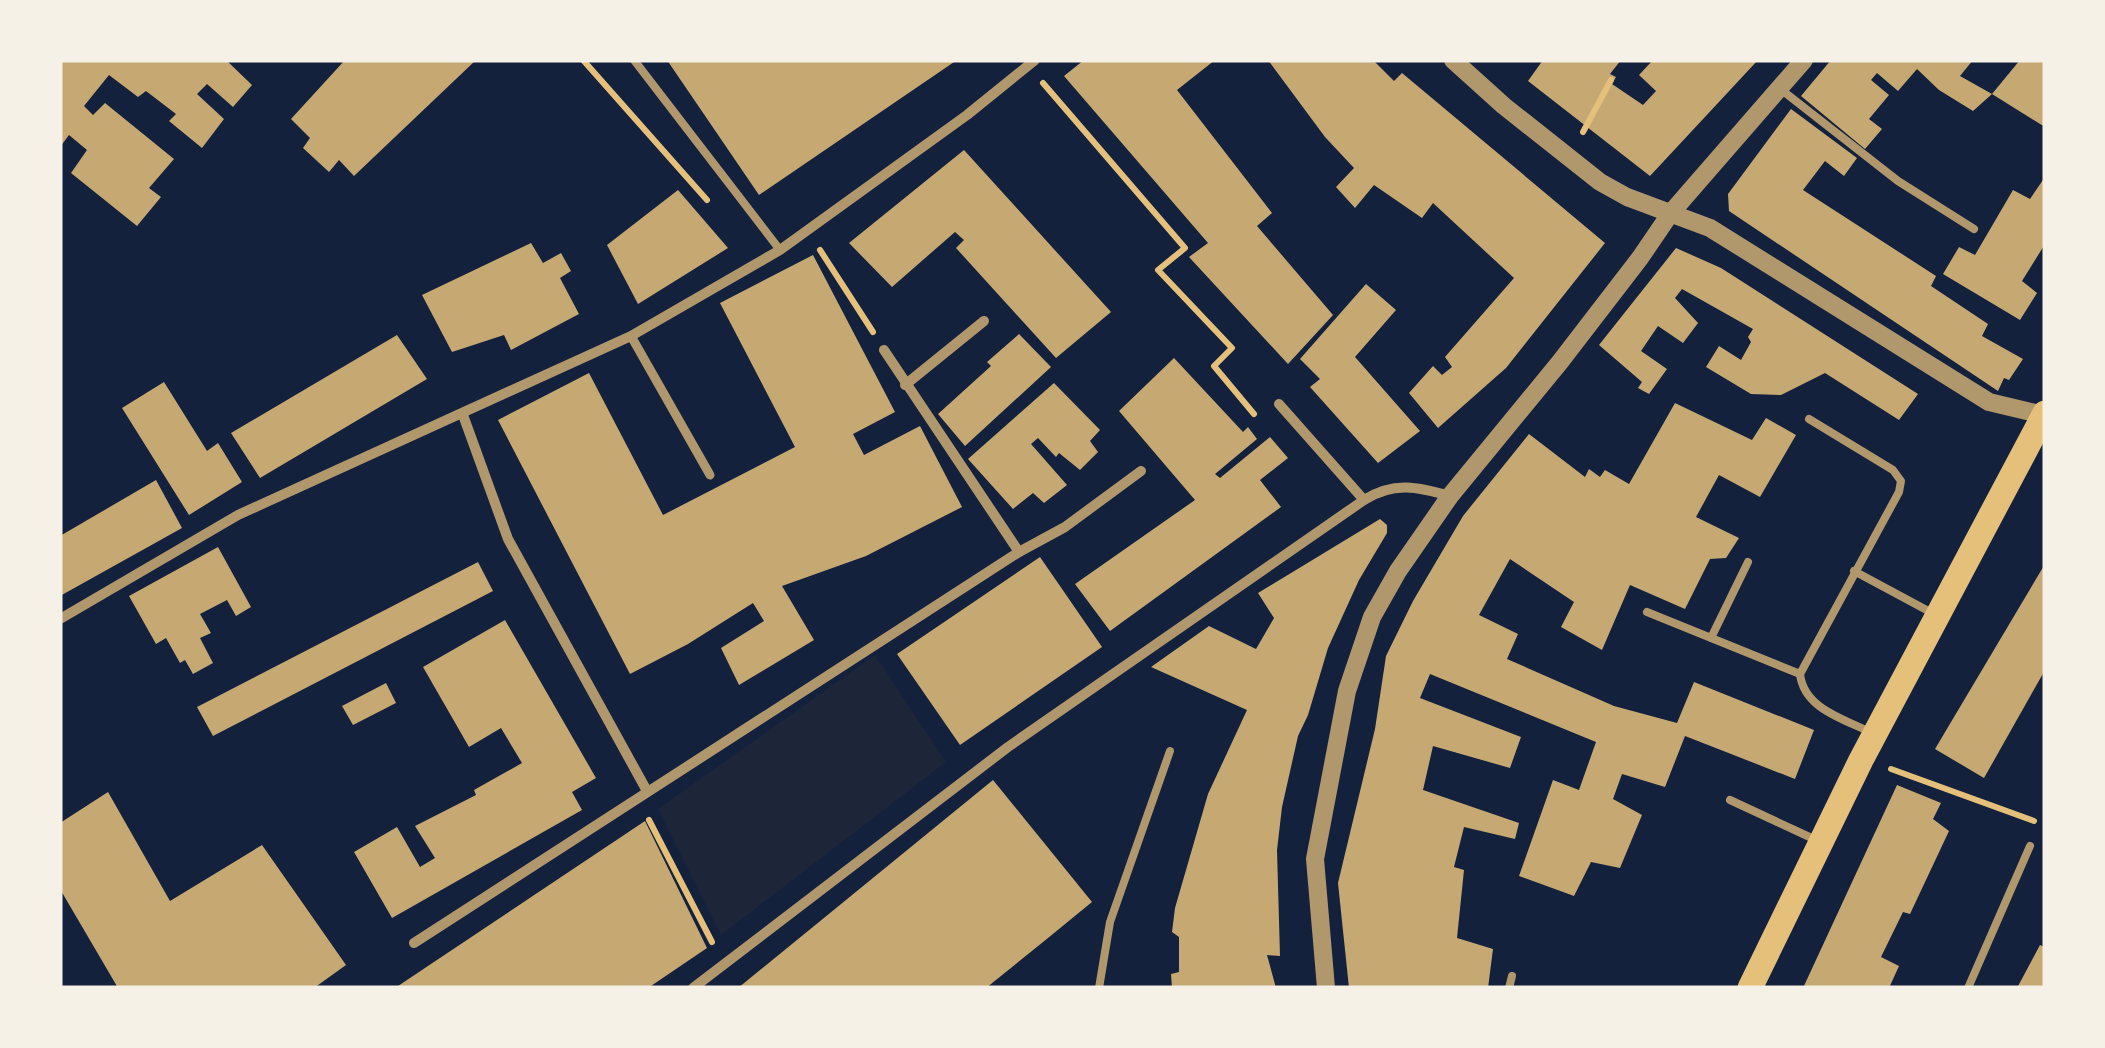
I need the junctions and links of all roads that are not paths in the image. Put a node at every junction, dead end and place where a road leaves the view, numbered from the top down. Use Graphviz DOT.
graph roads {
  1 [pos="634,60"];
  2 [pos="1035,60"];
  3 [pos="1453,60"];
  4 [pos="1804,60"];
  5 [pos="1779,88"];
  6 [pos="1670,214"];
  7 [pos="1974,229"];
  8 [pos="780,250"];
  9 [pos="984,321"];
  10 [pos="631,336"];
  11 [pos="884,350"];
  12 [pos="905,385"];
  13 [pos="1279,404"];
  14 [pos="464,415"];
  15 [pos="2045,415"];
  16 [pos="1808,419"];
  17 [pos="1141,471"];
  18 [pos="710,475"];
  19 [pos="1450,496"];
  20 [pos="1364,500"];
  21 [pos="1019,552"];
  22 [pos="1748,562"];
  23 [pos="1854,571"];
  24 [pos="1646,612"];
  25 [pos="1938,616"];
  26 [pos="60,619"];
  27 [pos="1711,638"];
  28 [pos="1800,674"];
  29 [pos="1874,734"];
  30 [pos="1170,751"];
  31 [pos="647,790"];
  32 [pos="1730,800"];
  33 [pos="1821,842"];
  34 [pos="2030,846"];
  35 [pos="414,943"];
  36 [pos="1512,976"];
  37 [pos="693,988"];
  38 [pos="1099,988"];
  39 [pos="1326,988"];
  40 [pos="1509,988"];
  41 [pos="1750,988"];
  42 [pos="1968,988"];
  1 -- 8 [label="lane"];
  2 -- 8 [label="street"];
  3 -- 6 [label="street"];
  4 -- 5 [label="street"];
  5 -- 6 [label="street"];
  5 -- 7 [label="lane"];
  6 -- 15 [label="street"];
  6 -- 19 [label="street"];
  8 -- 10 [label="street"];
  9 -- 12 [label="street"];
  10 -- 14 [label="street"];
  10 -- 18 [label="street"];
  11 -- 12 [label="street"];
  12 -- 21 [label="street"];
  13 -- 20 [label="street"];
  14 -- 26 [label="street"];
  14 -- 31 [label="street"];
  15 -- 25 [label="main road"];
  16 -- 23 [label="lane"];
  17 -- 21 [label="street"];
  19 -- 20 [label="street"];
  19 -- 39 [label="street"];
  20 -- 37 [label="street"];
  21 -- 31 [label="street"];
  22 -- 27 [label="lane"];
  23 -- 25 [label="lane"];
  23 -- 28 [label="lane"];
  24 -- 27 [label="lane"];
  25 -- 29 [label="main road"];
  27 -- 28 [label="lane"];
  28 -- 29 [label="lane"];
  29 -- 33 [label="main road"];
  30 -- 38 [label="lane"];
  31 -- 35 [label="street"];
  32 -- 33 [label="lane"];
  33 -- 41 [label="main road"];
  34 -- 42 [label="lane"];
  36 -- 40 [label="lane"];
}
